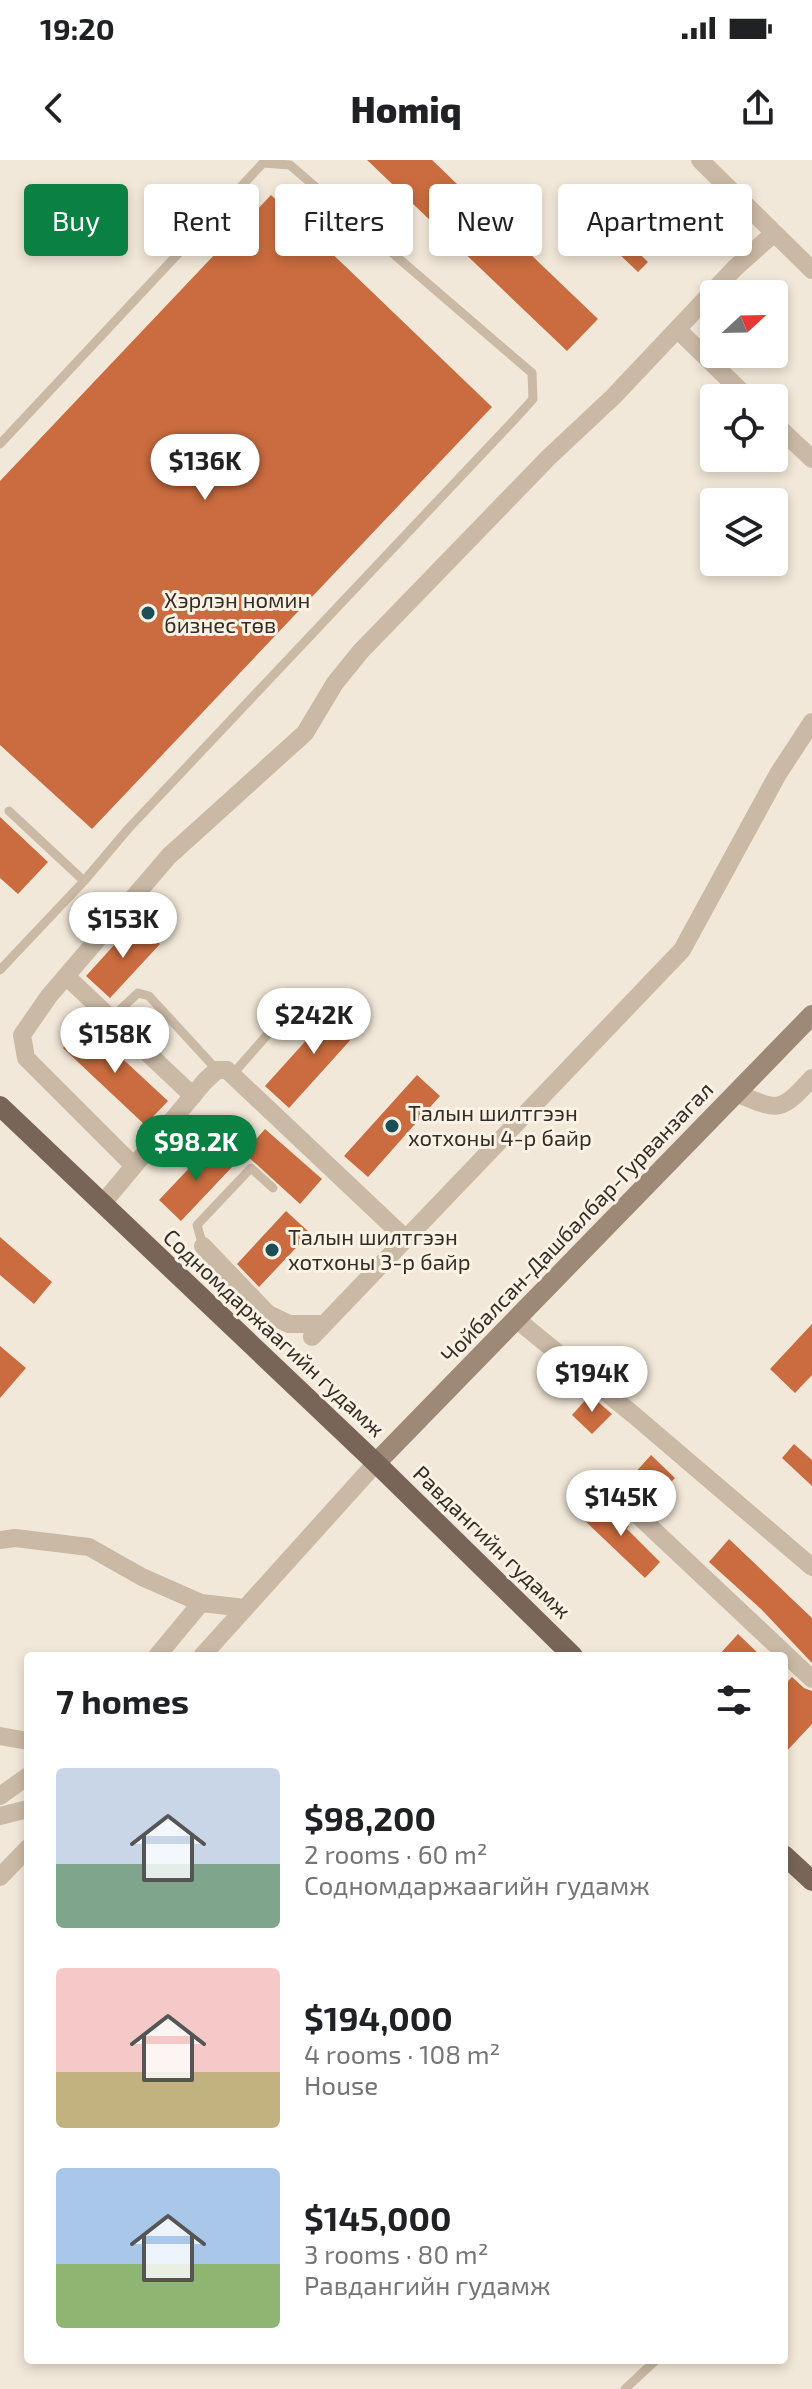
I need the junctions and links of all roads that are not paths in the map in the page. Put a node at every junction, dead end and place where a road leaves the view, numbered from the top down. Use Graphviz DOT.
graph roads {
  1 [pos="700,160"];
  2 [pos="773,234"];
  3 [pos="812,270"];
  4 [pos="677,329"];
  5 [pos="734,384"];
  6 [pos="788,436"];
  7 [pos="0,444"];
  8 [pos="812,459"];
  9 [pos="812,722"];
  10 [pos="9,811"];
  11 [pos="84,881"];
  12 [pos="0,970"];
  13 [pos="66,976"];
  14 [pos="303,994"];
  15 [pos="812,1015"];
  16 [pos="111,1018"];
  17 [pos="224,1072"];
  18 [pos="812,1078"];
  19 [pos="736,1093"];
  20 [pos="193,1096"];
  21 [pos="0,1106"];
  22 [pos="134,1166"];
  23 [pos="273,1188"];
  24 [pos="103,1203"];
  25 [pos="406,1239"];
  26 [pos="203,1246"];
  27 [pos="516,1319"];
  28 [pos="376,1463"];
  29 [pos="610,1489"];
  30 [pos="0,1540"];
  31 [pos="812,1567"];
  32 [pos="201,1603"];
  33 [pos="245,1608"];
  34 [pos="160,1652"];
  35 [pos="206,1652"];
  36 [pos="569,1652"];
  37 [pos="783,1652"];
  38 [pos="788,1656"];
  39 [pos="812,1679"];
  40 [pos="0,1736"];
  41 [pos="24,1740"];
  42 [pos="24,1779"];
  43 [pos="0,1796"];
  44 [pos="24,1810"];
  45 [pos="0,1816"];
  46 [pos="24,1852"];
  47 [pos="788,1859"];
  48 [pos="0,1877"];
  49 [pos="812,1881"];
  50 [pos="652,2364"];
  51 [pos="625,2389"];
  1 -- 2 [label="street"];
  2 -- 3 [label="street"];
  2 -- 4 [label="street"];
  4 -- 5 [label="street"];
  4 -- 13 [label="street"];
  6 -- 8 [label="street"];
  7 -- 11 [label="lane"];
  9 -- 25 [label="street"];
  10 -- 11 [label="lane"];
  11 -- 12 [label="lane"];
  13 -- 16 [label="street"];
  13 -- 22 [label="street"];
  14 -- 17 [label="lane"];
  15 -- 19 [label="street, Чойбалсан-Дашбалбар-Гурванзагал"];
  16 -- 17 [label="lane"];
  16 -- 20 [label="street"];
  17 -- 20 [label="street"];
  17 -- 25 [label="street"];
  18 -- 19 [label="street"];
  19 -- 27 [label="street, Чойбалсан-Дашбалбар-Гурванзагал"];
  20 -- 22 [label="street"];
  21 -- 24 [label="main road, Содномдаржаагийн гудамж"];
  22 -- 24 [label="street"];
  23 -- 26 [label="lane"];
  24 -- 28 [label="main road, Содномдаржаагийн гудамж"];
  25 -- 26 [label="street"];
  27 -- 28 [label="street, Чойбалсан-Дашбалбар-Гурванзагал"];
  27 -- 31 [label="street"];
  28 -- 33 [label="street"];
  28 -- 36 [label="main road, Равдангийн гудамж"];
  29 -- 37 [label="street"];
  30 -- 32 [label="street"];
  32 -- 33 [label="street"];
  32 -- 34 [label="street"];
  33 -- 35 [label="street"];
  38 -- 39 [label="street"];
  40 -- 41 [label="street"];
  42 -- 43 [label="street"];
  44 -- 45 [label="street"];
  46 -- 48 [label="street"];
  47 -- 49 [label="main road"];
  50 -- 51 [label="lane"];
}
